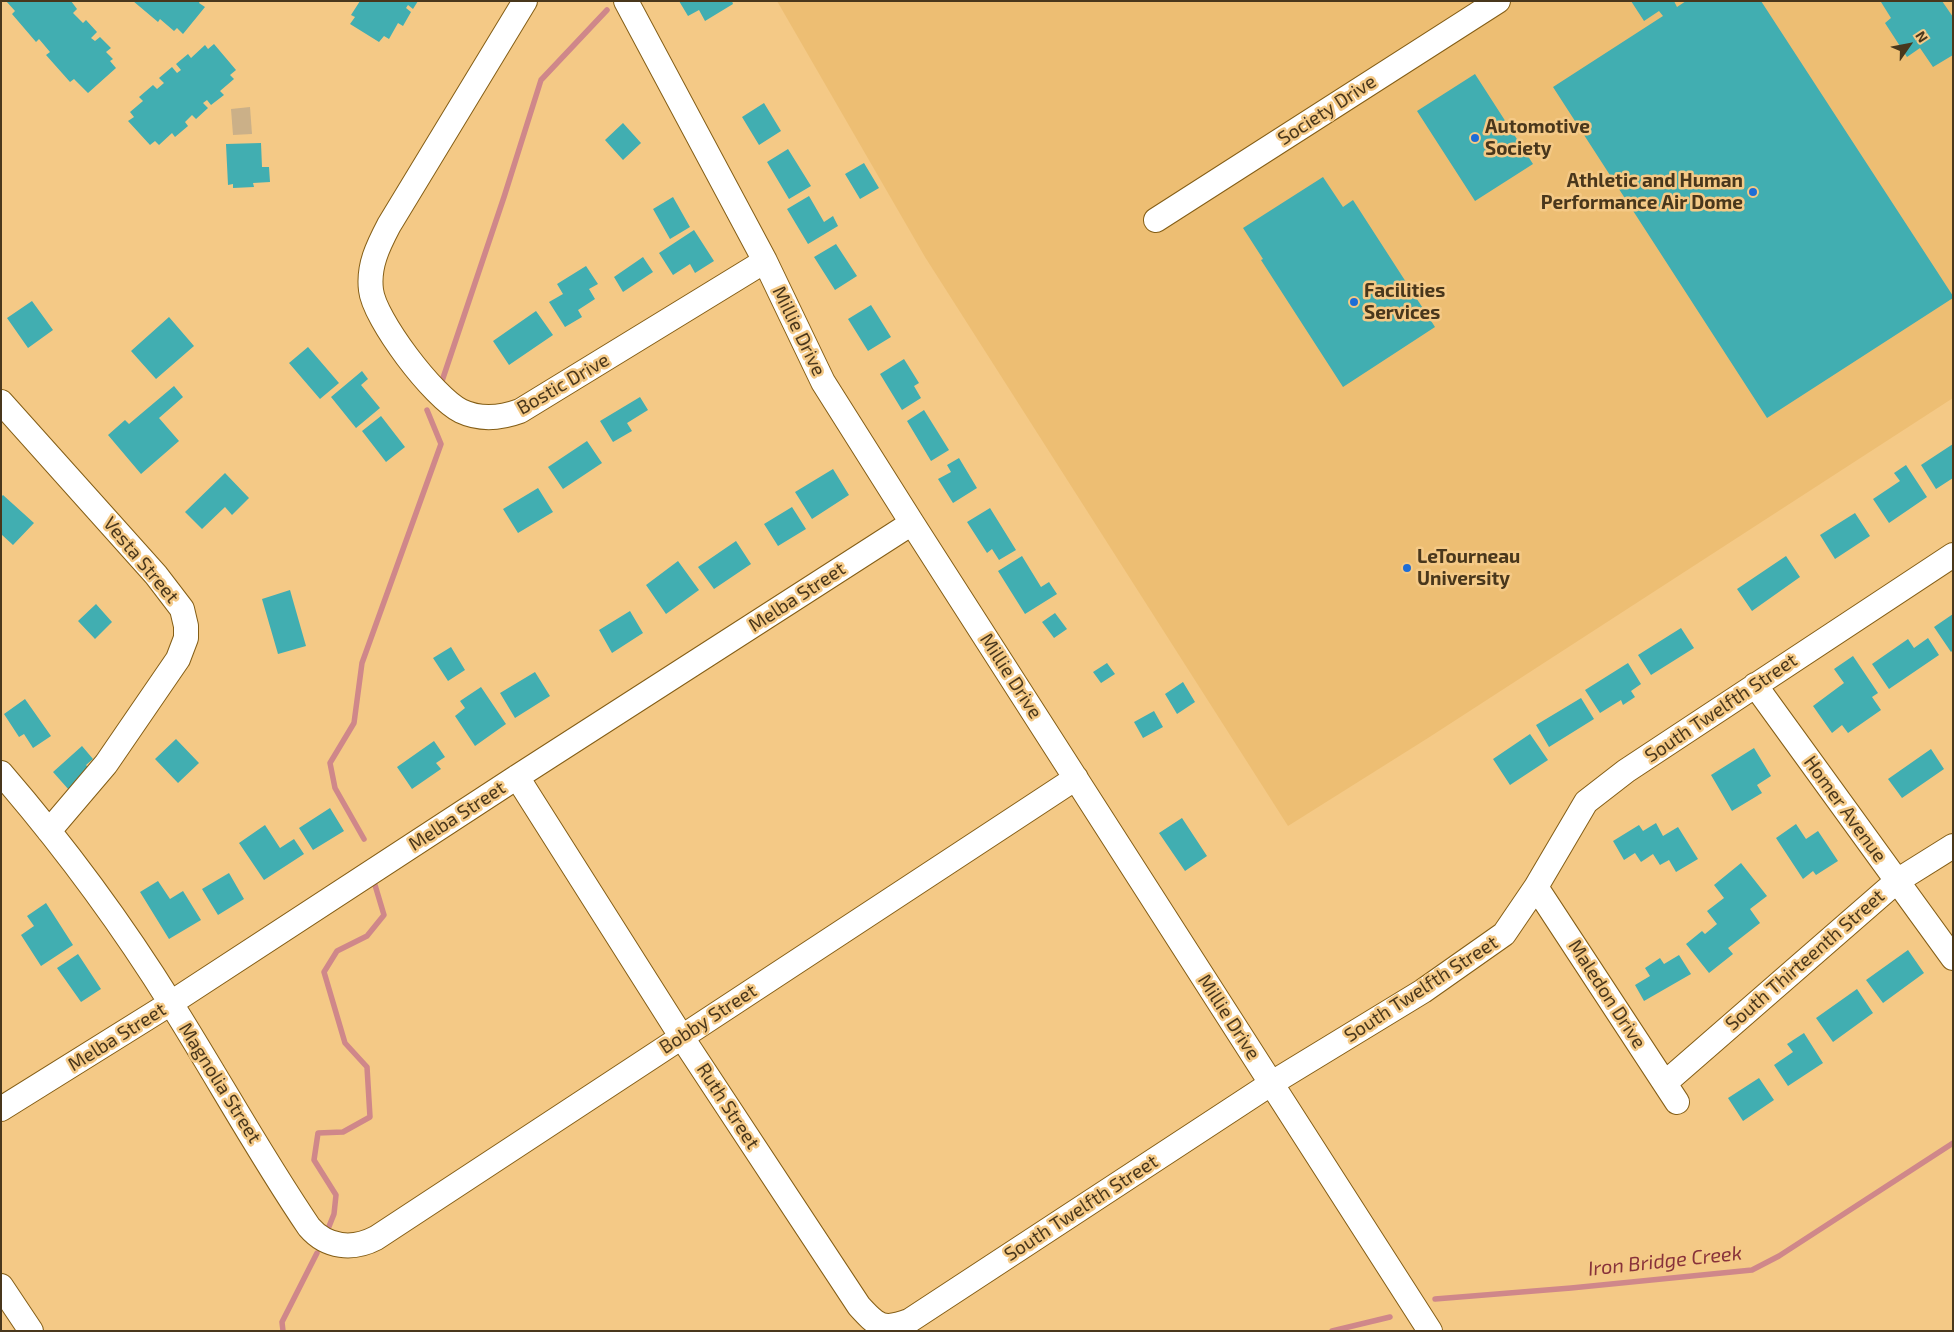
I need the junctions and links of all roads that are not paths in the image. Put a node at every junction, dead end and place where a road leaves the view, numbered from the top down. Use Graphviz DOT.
graph roads {
  1 [pos="526,1"];
  2 [pos="626,1"];
  3 [pos="1498,1"];
  4 [pos="1156,220"];
  5 [pos="765,261"];
  6 [pos="1,402"];
  7 [pos="912,523"];
  8 [pos="1953,555"];
  9 [pos="1755,685"];
  10 [pos="1,773"];
  11 [pos="517,777"];
  12 [pos="1076,778"];
  13 [pos="49,831"];
  14 [pos="1953,846"];
  15 [pos="1897,881"];
  16 [pos="1536,887"];
  17 [pos="1953,958"];
  18 [pos="171,1003"];
  19 [pos="682,1036"];
  20 [pos="1272,1083"];
  21 [pos="1671,1093"];
  22 [pos="1,1109"];
  23 [pos="334,1244"];
  24 [pos="1,1286"];
  25 [pos="883,1326"];
  26 [pos="31,1331"];
  27 [pos="1430,1331"];
  1 -- 5 [label="street, Bostic Drive"];
  2 -- 5 [label="street, Millie Drive"];
  3 -- 4 [label="street, Society Drive"];
  5 -- 7 [label="street, Millie Drive"];
  6 -- 13 [label="street, Vesta Street"];
  7 -- 11 [label="street, Melba Street"];
  7 -- 12 [label="street, Millie Drive"];
  8 -- 9 [label="street, South Twelfth Street"];
  9 -- 15 [label="street, Homer Avenue"];
  9 -- 16 [label="street, South Twelfth Street"];
  10 -- 13 [label="street, Magnolia Street"];
  11 -- 18 [label="street, Melba Street"];
  11 -- 19 [label="street, Ruth Street"];
  12 -- 19 [label="street, Bobby Street"];
  12 -- 20 [label="street, Millie Drive"];
  13 -- 18 [label="street, Magnolia Street"];
  14 -- 15 [label="street, South Thirteenth Street"];
  15 -- 17 [label="street, Homer Avenue"];
  15 -- 21 [label="street, South Thirteenth Street"];
  16 -- 20 [label="street, South Twelfth Street"];
  16 -- 21 [label="street, Maledon Drive"];
  18 -- 22 [label="street, Melba Street"];
  18 -- 23 [label="street, Magnolia Street"];
  19 -- 23 [label="street, Bobby Street"];
  19 -- 25 [label="street, Ruth Street"];
  20 -- 25 [label="street, South Twelfth Street"];
  20 -- 27 [label="street, Millie Drive"];
  24 -- 26 [label="street"];
}
